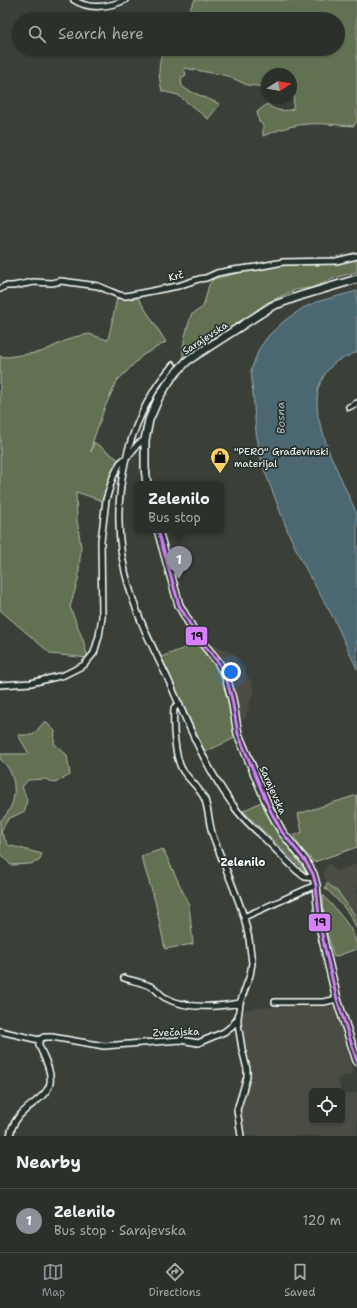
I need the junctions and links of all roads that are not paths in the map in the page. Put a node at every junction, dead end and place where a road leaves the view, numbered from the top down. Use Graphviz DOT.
graph roads {
  1 [pos="74,0"];
  2 [pos="125,0"];
  3 [pos="357,256"];
  4 [pos="357,279"];
  5 [pos="0,289"];
  6 [pos="173,365"];
  7 [pos="357,403"];
  8 [pos="349,408"];
  9 [pos="144,440"];
  10 [pos="125,458"];
  11 [pos="147,481"];
  12 [pos="159,533"];
  13 [pos="0,685"];
  14 [pos="180,705"];
  15 [pos="315,881"];
  16 [pos="244,917"];
  17 [pos="124,978"];
  18 [pos="338,999"];
  19 [pos="275,1002"];
  20 [pos="240,1003"];
  21 [pos="238,1018"];
  22 [pos="0,1031"];
  23 [pos="39,1040"];
  24 [pos="354,1043"];
  25 [pos="357,1061"];
  26 [pos="10,1136"];
  27 [pos="241,1136"];
  1 -- 2 [label="street"];
  3 -- 5 [label="street, Krč"];
  4 -- 9 [label="main road, Sarajevska"];
  6 -- 10 [label="street"];
  7 -- 8 [label="street"];
  9 -- 10 [label="street"];
  9 -- 11 [label="main road, Sarajevska"];
  10 -- 13 [label="street"];
  10 -- 14 [label="street"];
  12 -- 15 [label="main road, Sarajevska"];
  14 -- 15 [label="street"];
  14 -- 16 [label="street"];
  15 -- 16 [label="street"];
  15 -- 18 [label="main road, Sarajevska"];
  16 -- 20 [label="street"];
  17 -- 20 [label="street"];
  18 -- 19 [label="street"];
  18 -- 24 [label="main road, Sarajevska"];
  20 -- 21 [label="street"];
  21 -- 23 [label="street, Zvečajska"];
  21 -- 27 [label="street"];
  22 -- 23 [label="street, Zvečajska"];
  23 -- 26 [label="street"];
  24 -- 25 [label="main road, Sarajevska"];
}
